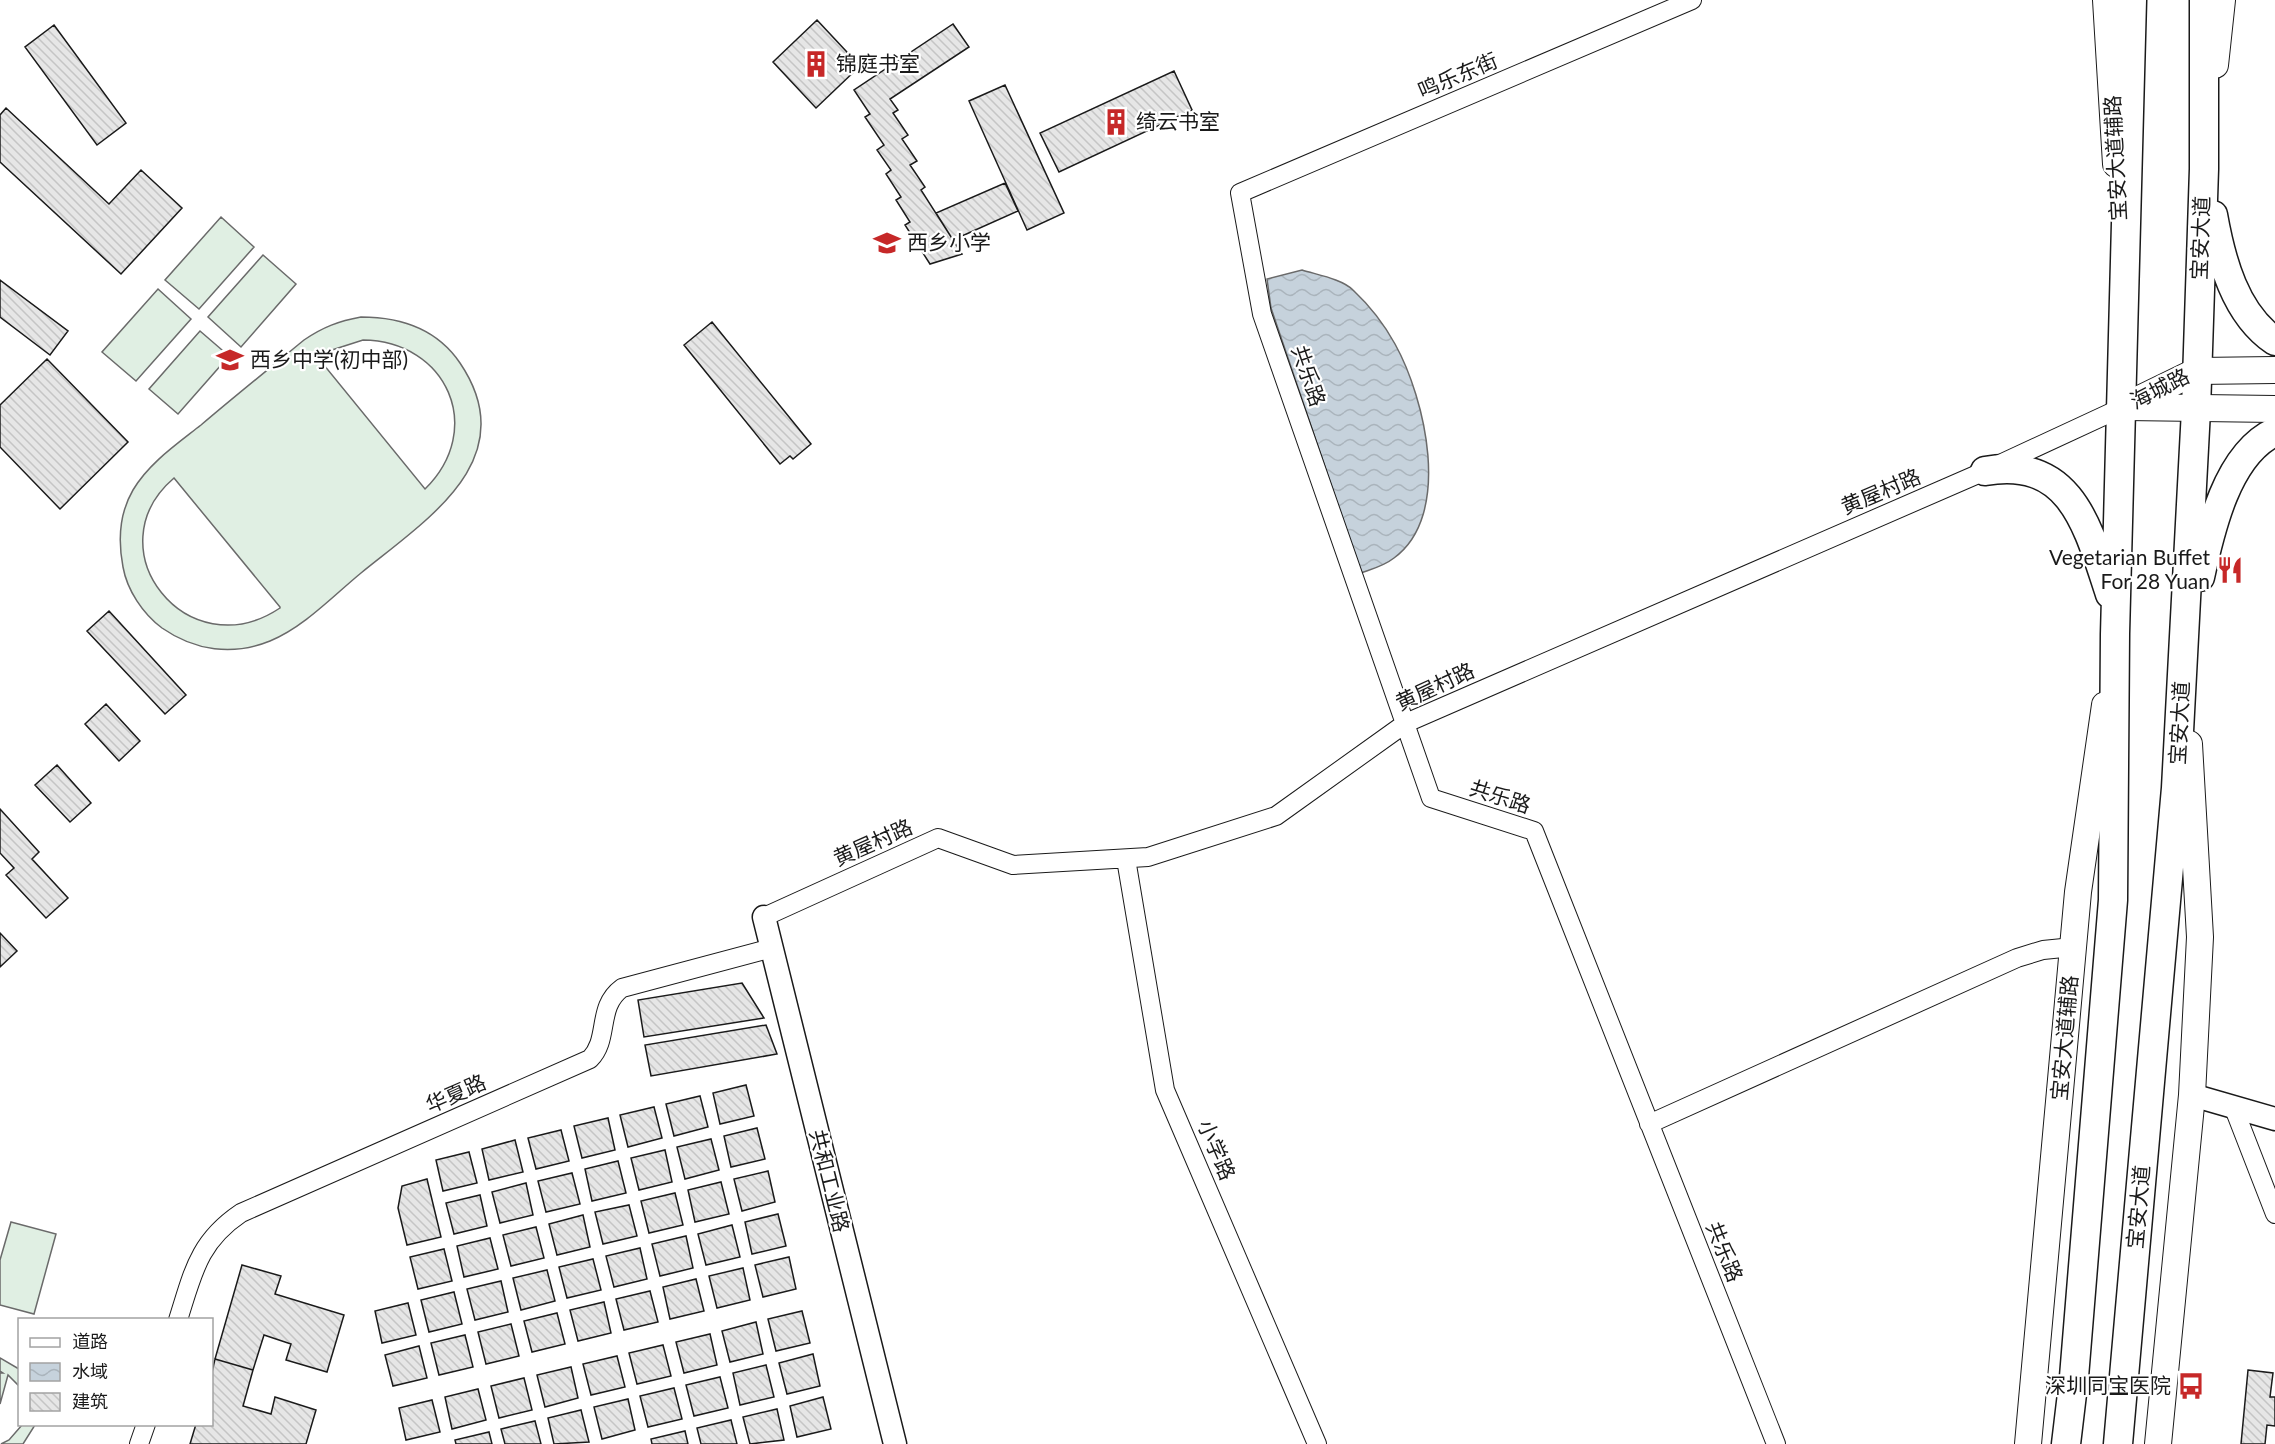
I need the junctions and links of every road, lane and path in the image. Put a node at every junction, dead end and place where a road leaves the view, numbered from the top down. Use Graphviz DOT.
graph roads {
  1 [pos="1692,0"];
  2 [pos="2106,0"];
  3 [pos="2133,0"];
  4 [pos="2204,0"];
  5 [pos="2222,0"];
  6 [pos="2204,169"];
  7 [pos="1240,193"];
  8 [pos="2126,315"];
  9 [pos="2275,341"];
  10 [pos="2275,370"];
  11 [pos="2197,371"];
  12 [pos="2122,407"];
  13 [pos="2275,409"];
  14 [pos="2196,410"];
  15 [pos="2275,432"];
  16 [pos="1985,471"];
  17 [pos="2115,623"];
  18 [pos="2183,658"];
  19 [pos="1406,723"];
  20 [pos="1126,859"];
  21 [pos="764,918"];
  22 [pos="2073,947"];
  23 [pos="772,948"];
  24 [pos="2193,1095"];
  25 [pos="2232,1106"];
  26 [pos="2275,1119"];
  27 [pos="1649,1124"];
  28 [pos="2275,1214"];
  29 [pos="179,1318"];
  30 [pos="146,1426"];
  31 [pos="140,1444"];
  32 [pos="895,1444"];
  33 [pos="1317,1444"];
  34 [pos="1776,1444"];
  35 [pos="2028,1444"];
  36 [pos="2066,1444"];
  37 [pos="2118,1444"];
  38 [pos="2158,1444"];
  1 -- 7 [label="street, 鸣乐东街"];
  2 -- 8 [label="main road, 宝安大道辅路"];
  3 -- 8 [label="main road"];
  4 -- 6 [label="main road, 宝安大道"];
  5 -- 6 [label="main road"];
  6 -- 9 [label="main road"];
  6 -- 11 [label="main road, 宝安大道"];
  7 -- 19 [label="street, 共乐路"];
  8 -- 12 [label="main road"];
  10 -- 11 [label="main road, 海城路"];
  11 -- 12 [label="main road, 海城路"];
  11 -- 14 [label="main road, 宝安大道"];
  12 -- 14 [label="main road, 海城路"];
  12 -- 16 [label="street, 黄屋村路"];
  12 -- 17 [label="main road"];
  13 -- 14 [label="main road, 海城路"];
  14 -- 18 [label="main road, 宝安大道"];
  15 -- 18 [label="main road"];
  16 -- 17 [label="main road"];
  16 -- 19 [label="street, 黄屋村路"];
  17 -- 22 [label="main road, 宝安大道辅路"];
  17 -- 36 [label="main road"];
  18 -- 24 [label="main road"];
  18 -- 37 [label="main road, 宝安大道"];
  19 -- 20 [label="street, 黄屋村路"];
  19 -- 27 [label="street, 共乐路"];
  20 -- 21 [label="street, 黄屋村路"];
  20 -- 33 [label="street, 小学路"];
  21 -- 23 [label="street, 共和工业路"];
  22 -- 27 [label="street"];
  22 -- 35 [label="main road, 宝安大道辅路"];
  23 -- 29 [label="street, 华夏路"];
  23 -- 32 [label="street, 共和工业路"];
  24 -- 25 [label="street"];
  24 -- 38 [label="main road"];
  25 -- 26 [label="street"];
  25 -- 28 [label="street"];
  27 -- 34 [label="street, 共乐路"];
  30 -- 31 [label="street"];
}
